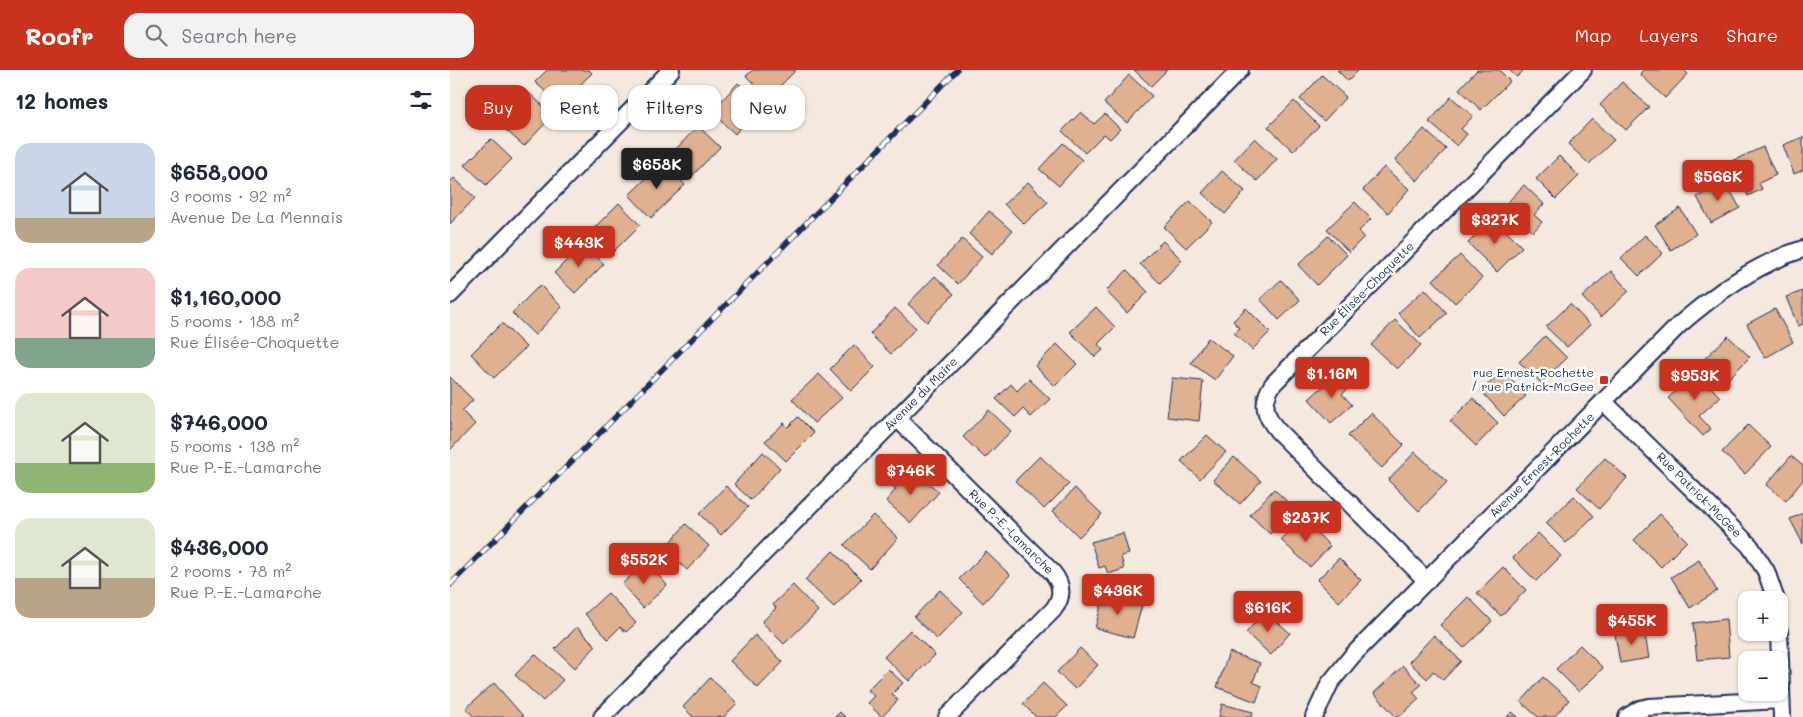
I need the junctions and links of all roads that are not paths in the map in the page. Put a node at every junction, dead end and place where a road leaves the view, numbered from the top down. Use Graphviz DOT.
graph roads {
  1 [pos="672,70"];
  2 [pos="1240,70"];
  3 [pos="1583,70"];
  4 [pos="1803,249"];
  5 [pos="450,295"];
  6 [pos="1604,402"];
  7 [pos="897,418"];
  8 [pos="1427,581"];
  9 [pos="1773,591"];
  10 [pos="1762,701"];
  11 [pos="1781,701"];
  12 [pos="602,717"];
  13 [pos="947,717"];
  14 [pos="1314,717"];
  15 [pos="1627,717"];
  16 [pos="1782,717"];
  1 -- 5 [label="street"];
  2 -- 7 [label="street, Avenue du Maire"];
  3 -- 8 [label="street, Rue Élisée-Choquette"];
  4 -- 6 [label="street, Avenue Ernest-Rochette"];
  6 -- 8 [label="street, Avenue Ernest-Rochette"];
  6 -- 9 [label="street, Rue Patrick-McGee"];
  7 -- 12 [label="street, Avenue du Maire"];
  7 -- 13 [label="street, Rue P.-E.-Lamarche"];
  8 -- 14 [label="street, Avenue Ernest-Rochette"];
  10 -- 15 [label="street"];
  11 -- 16 [label="street"];
}
